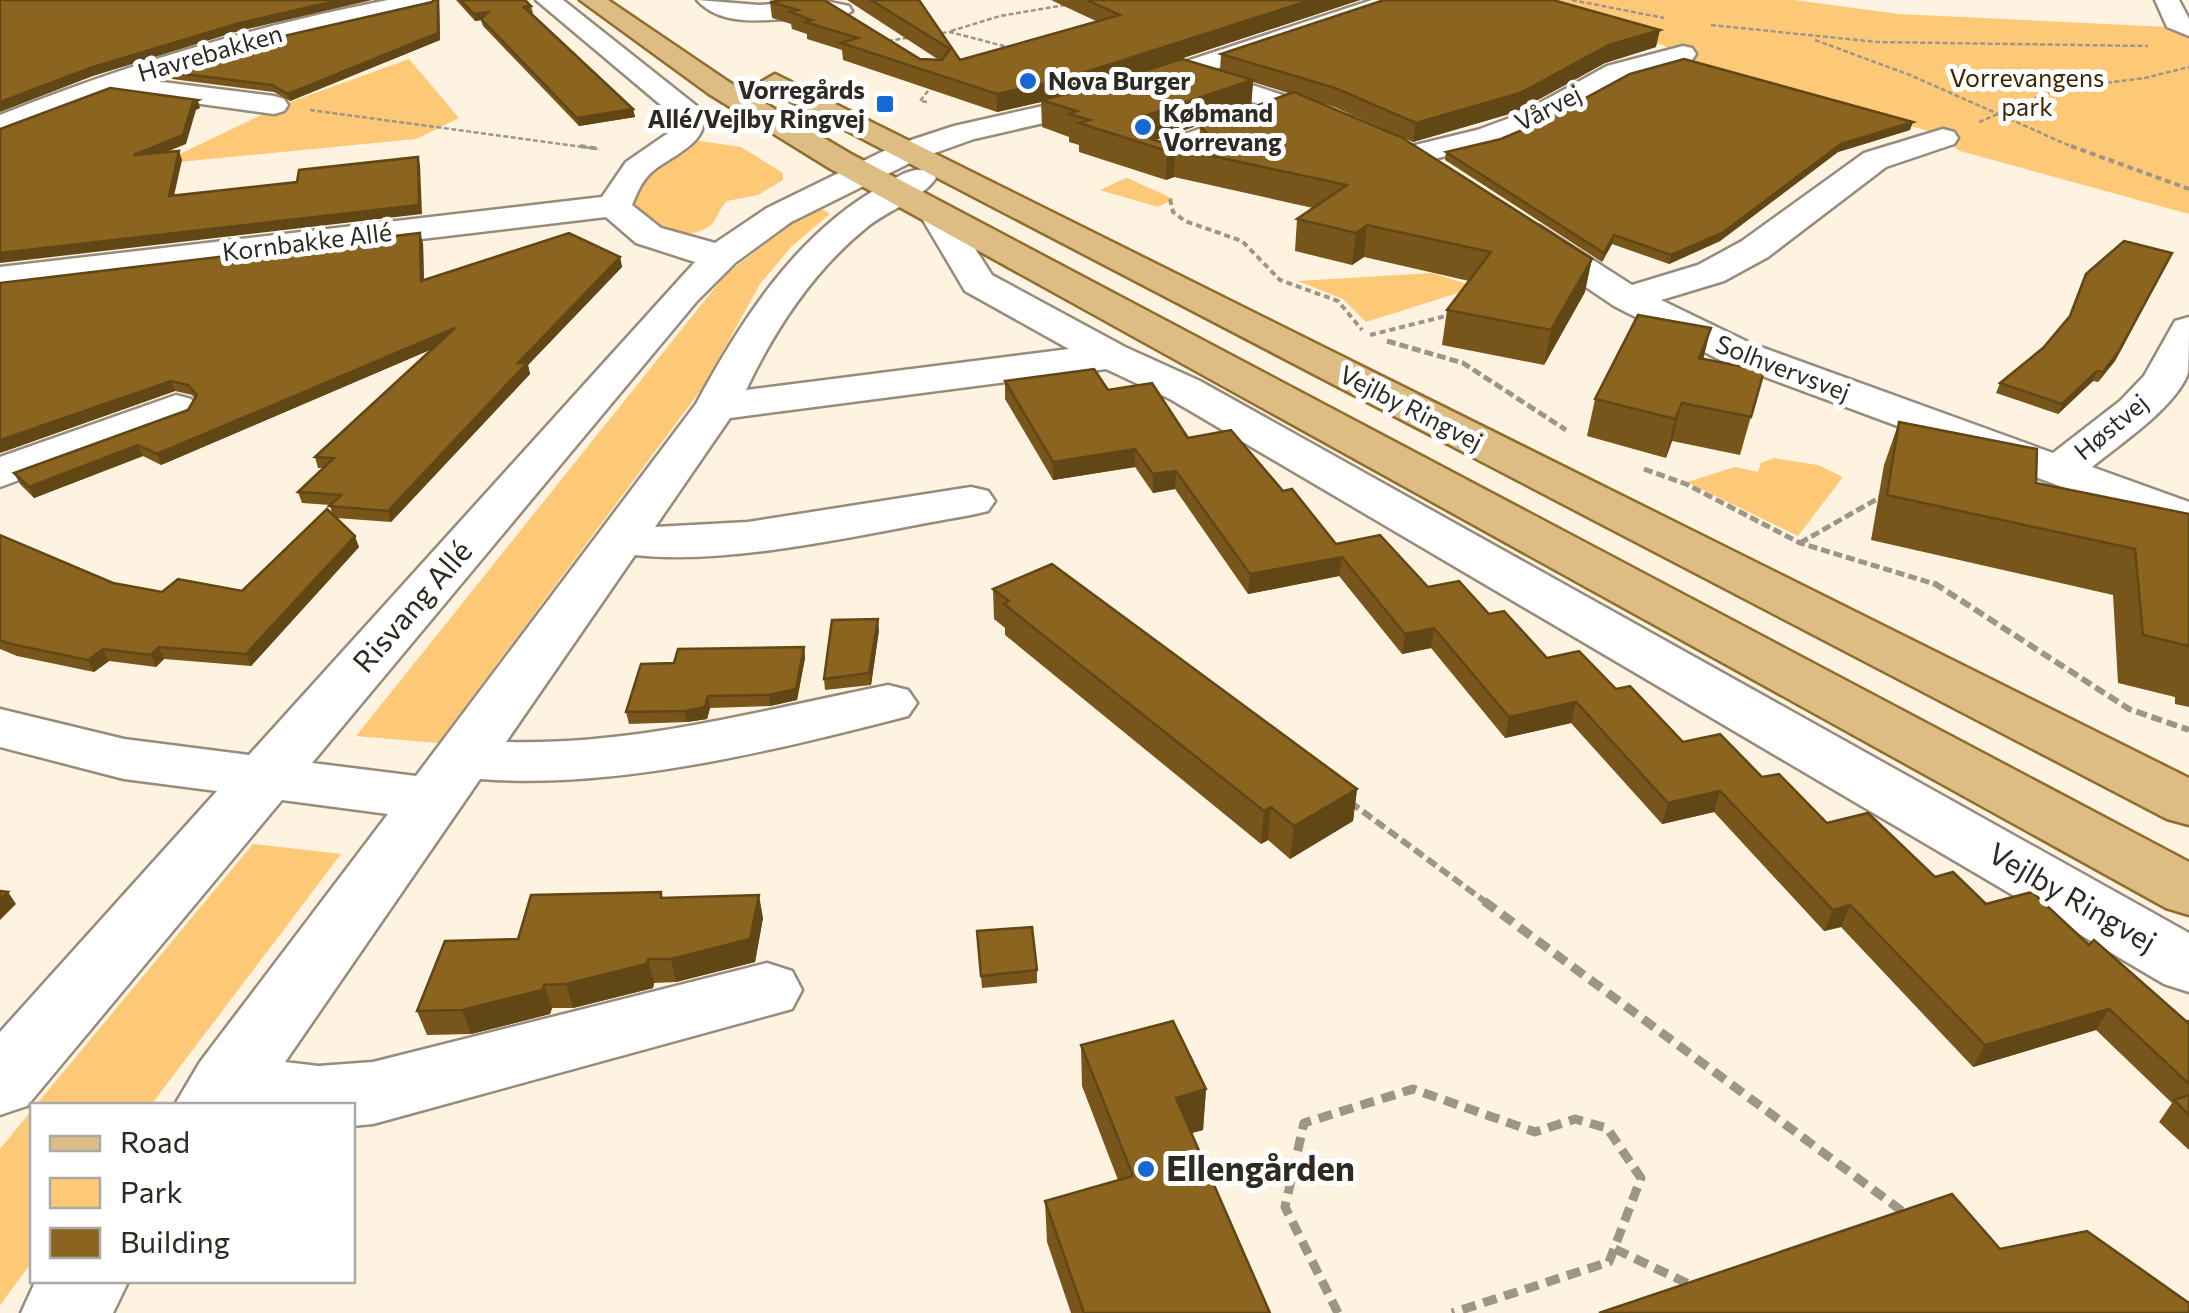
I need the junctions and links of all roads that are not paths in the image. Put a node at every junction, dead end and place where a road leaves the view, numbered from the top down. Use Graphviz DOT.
graph roads {
  1 [pos="426,0"];
  2 [pos="548,0"];
  3 [pos="592,0"];
  4 [pos="709,0"];
  5 [pos="1396,0"];
  6 [pos="2167,0"];
  7 [pos="2189,28"];
  8 [pos="888,40"];
  9 [pos="1683,54"];
  10 [pos="758,72"];
  11 [pos="1183,73"];
  12 [pos="107,83"];
  13 [pos="274,105"];
  14 [pos="1293,106"];
  15 [pos="1073,108"];
  16 [pos="0,126"];
  17 [pos="1942,148"];
  18 [pos="1410,156"];
  19 [pos="1190,166"];
  20 [pos="888,172"];
  21 [pos="1458,187"];
  22 [pos="938,192"];
  23 [pos="614,206"];
  24 [pos="1505,218"];
  25 [pos="722,256"];
  26 [pos="0,278"];
  27 [pos="1627,298"];
  28 [pos="2189,328"];
  29 [pos="1111,356"];
  30 [pos="716,407"];
  31 [pos="176,408"];
  32 [pos="2059,471"];
  33 [pos="0,473"];
  34 [pos="971,501"];
  35 [pos="2189,518"];
  36 [pos="619,538"];
  37 [pos="888,703"];
  38 [pos="0,728"];
  39 [pos="264,778"];
  40 [pos="445,778"];
  41 [pos="2189,804"];
  42 [pos="2189,891"];
  43 [pos="2189,965"];
  44 [pos="767,990"];
  45 [pos="0,1084"];
  46 [pos="219,1095"];
  47 [pos="85,1283"];
  48 [pos="64,1313"];
  1 -- 12 [label="street, Havrebakken"];
  2 -- 23 [label="street"];
  3 -- 20 [label="main road, Vejlby Ringvej"];
  4 -- 8 [label="street"];
  5 -- 11 [label="street"];
  6 -- 7 [label="street"];
  9 -- 18 [label="street, Vårvej"];
  10 -- 20 [label="main road, Vejlby Ringvej"];
  11 -- 14 [label="street"];
  11 -- 15 [label="street"];
  12 -- 13 [label="street"];
  12 -- 16 [label="street, Havrebakken"];
  14 -- 18 [label="street"];
  14 -- 19 [label="street"];
  15 -- 20 [label="street"];
  15 -- 22 [label="street"];
  17 -- 27 [label="street"];
  18 -- 21 [label="street"];
  20 -- 22 [label="main road, Vejlby Ringvej"];
  20 -- 25 [label="street, Risvang Allé"];
  20 -- 30 [label="street"];
  22 -- 29 [label="street, Vejlby Ringvej"];
  22 -- 41 [label="main road, Vejlby Ringvej"];
  22 -- 42 [label="main road, Vejlby Ringvej"];
  23 -- 25 [label="street"];
  23 -- 26 [label="street, Kornbakke Allé"];
  24 -- 27 [label="street, Solhvervsvej"];
  25 -- 39 [label="street, Risvang Allé"];
  27 -- 32 [label="street, Solhvervsvej"];
  28 -- 32 [label="street, Høstvej"];
  29 -- 30 [label="street"];
  29 -- 43 [label="street, Vejlby Ringvej"];
  30 -- 36 [label="street"];
  31 -- 33 [label="street"];
  32 -- 35 [label="street, Solhvervsvej"];
  34 -- 36 [label="street"];
  36 -- 40 [label="street"];
  37 -- 40 [label="street"];
  38 -- 39 [label="street"];
  39 -- 40 [label="street"];
  39 -- 45 [label="street, Risvang Allé"];
  40 -- 46 [label="street"];
  44 -- 46 [label="street"];
  47 -- 48 [label="street"];
}
